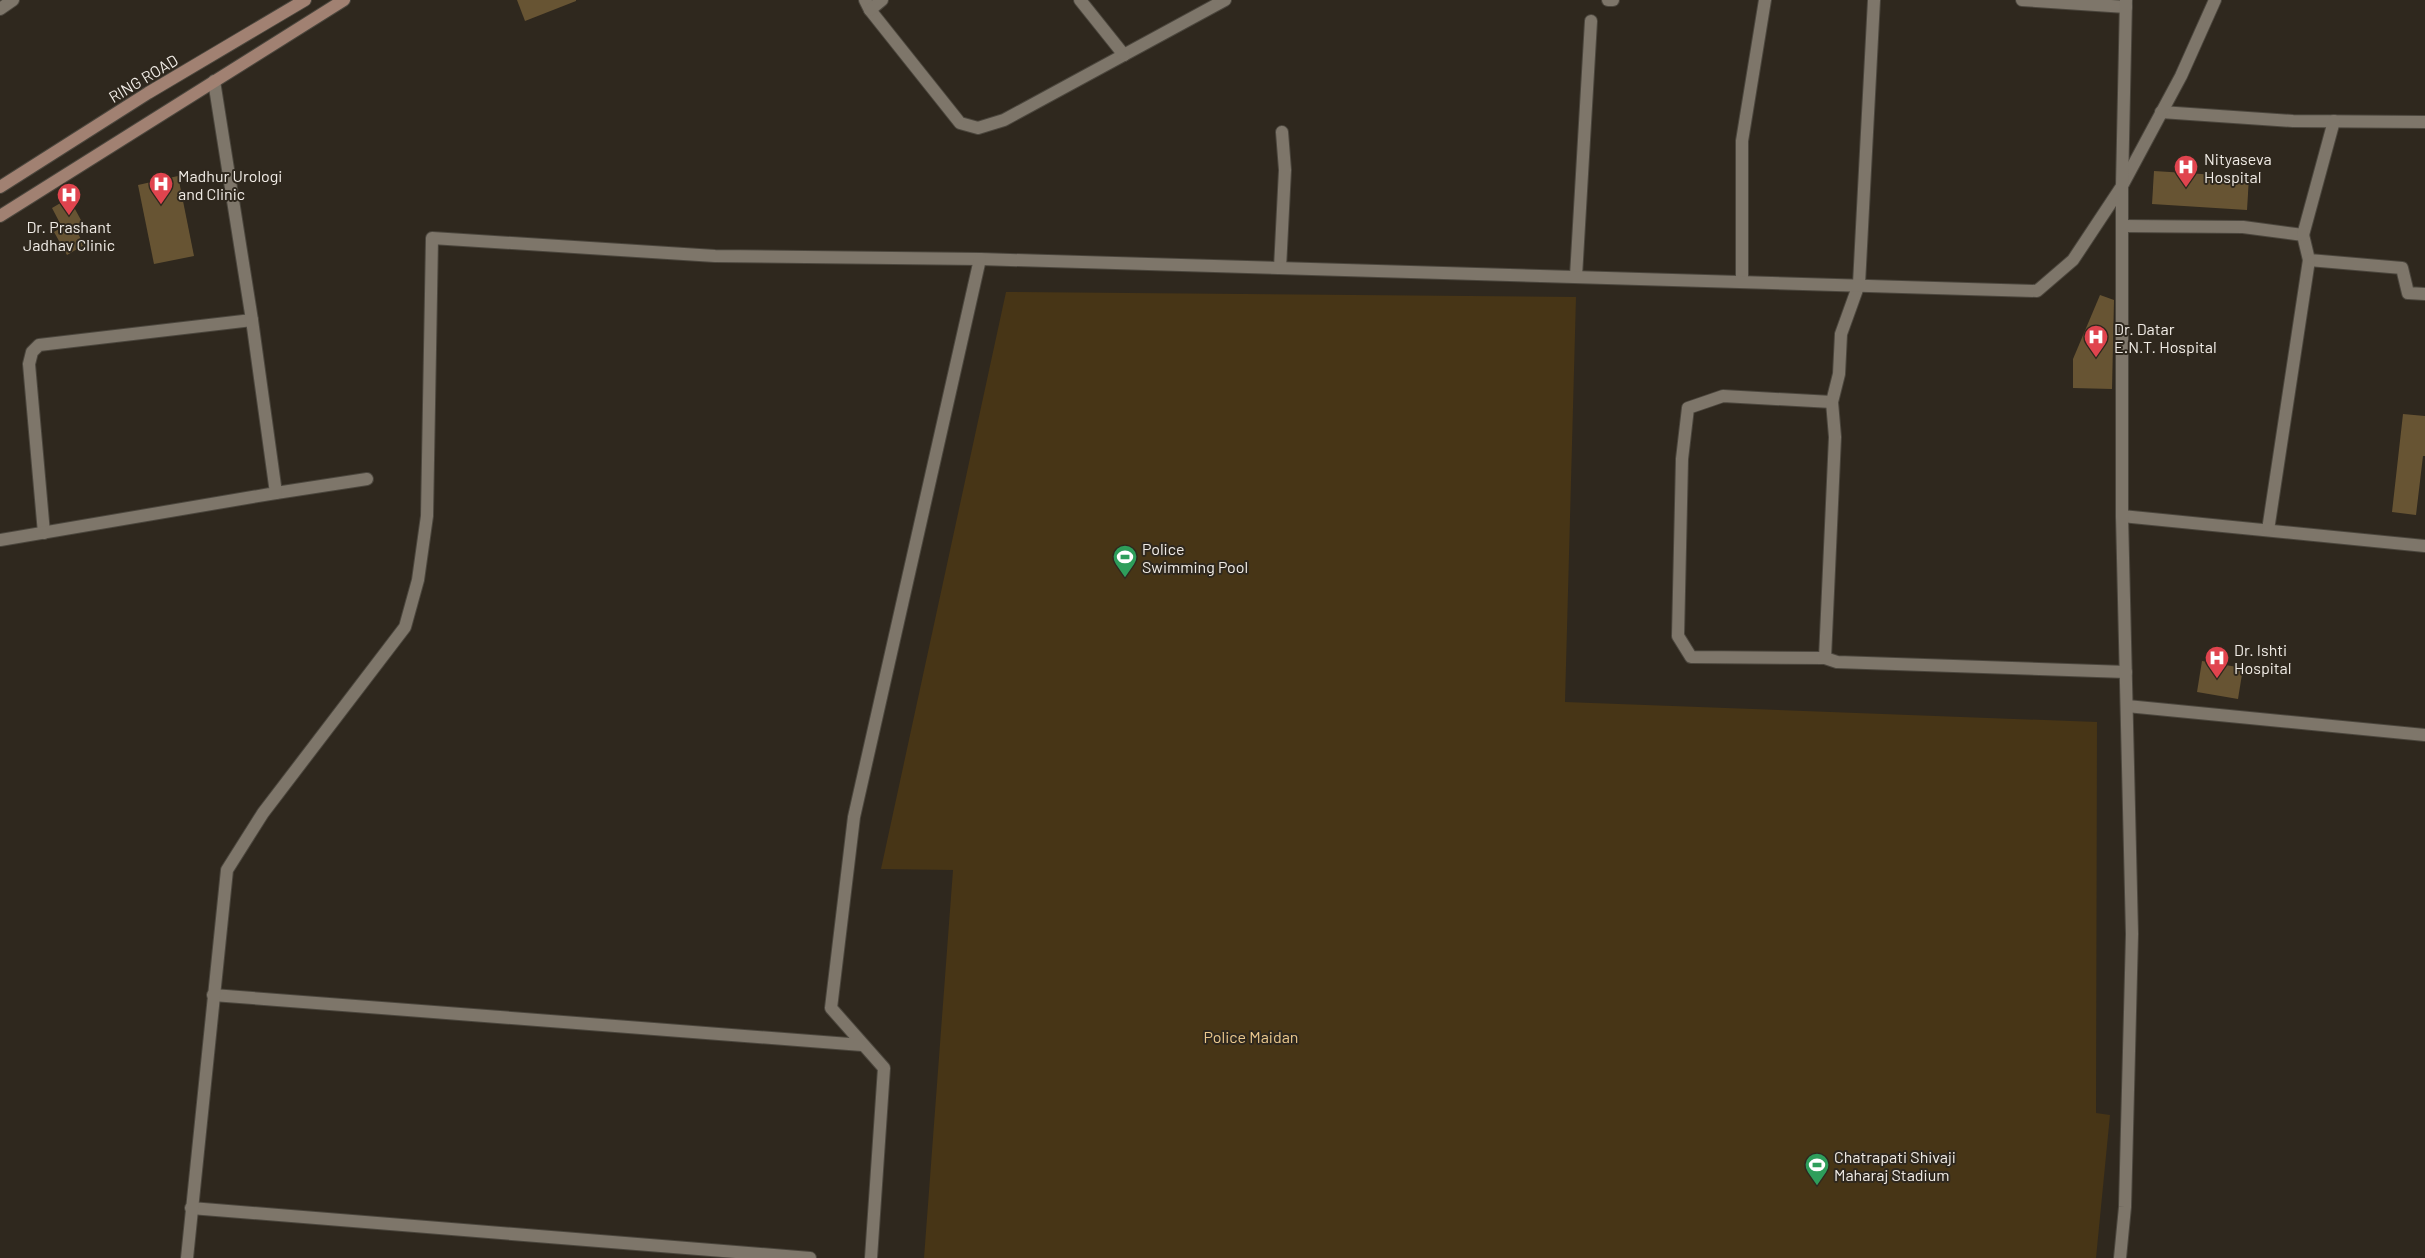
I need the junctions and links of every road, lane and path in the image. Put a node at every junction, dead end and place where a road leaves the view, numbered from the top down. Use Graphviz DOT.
graph roads {
  1 [pos="13,0"];
  2 [pos="305,0"];
  3 [pos="344,0"];
  4 [pos="882,0"];
  5 [pos="1080,0"];
  6 [pos="1225,0"];
  7 [pos="1608,0"];
  8 [pos="1613,0"];
  9 [pos="1765,0"];
  10 [pos="1874,0"];
  11 [pos="2022,0"];
  12 [pos="2215,0"];
  13 [pos="2126,3"];
  14 [pos="867,5"];
  15 [pos="0,9"];
  16 [pos="1591,21"];
  17 [pos="1124,55"];
  18 [pos="214,81"];
  19 [pos="2162,112"];
  20 [pos="2334,121"];
  21 [pos="2425,122"];
  22 [pos="1282,132"];
  23 [pos="2122,186"];
  24 [pos="0,187"];
  25 [pos="0,216"];
  26 [pos="2122,226"];
  27 [pos="2303,235"];
  28 [pos="980,259"];
  29 [pos="2309,260"];
  30 [pos="1280,268"];
  31 [pos="1576,276"];
  32 [pos="1742,280"];
  33 [pos="1859,284"];
  34 [pos="2425,294"];
  35 [pos="252,320"];
  36 [pos="1832,402"];
  37 [pos="367,479"];
  38 [pos="276,492"];
  39 [pos="2122,516"];
  40 [pos="2268,530"];
  41 [pos="44,533"];
  42 [pos="0,540"];
  43 [pos="2425,546"];
  44 [pos="1825,658"];
  45 [pos="2126,672"];
  46 [pos="2127,706"];
  47 [pos="2425,735"];
  48 [pos="213,995"];
  49 [pos="862,1045"];
  50 [pos="191,1208"];
  51 [pos="187,1258"];
  52 [pos="810,1258"];
  53 [pos="871,1258"];
  54 [pos="2120,1258"];
  1 -- 15 [label="street"];
  2 -- 24 [label="main road, RING ROAD"];
  3 -- 18 [label="main road"];
  4 -- 14 [label="street"];
  5 -- 17 [label="street"];
  6 -- 17 [label="street"];
  7 -- 8 [label="street"];
  9 -- 32 [label="street"];
  10 -- 33 [label="street"];
  11 -- 13 [label="street"];
  12 -- 19 [label="street"];
  13 -- 23 [label="street"];
  14 -- 17 [label="street"];
  16 -- 31 [label="street"];
  18 -- 25 [label="main road"];
  18 -- 35 [label="street"];
  19 -- 20 [label="street"];
  19 -- 23 [label="street"];
  20 -- 21 [label="street"];
  20 -- 27 [label="street"];
  22 -- 30 [label="street"];
  23 -- 26 [label="street"];
  23 -- 33 [label="street"];
  26 -- 27 [label="street"];
  26 -- 39 [label="street"];
  27 -- 29 [label="street"];
  28 -- 30 [label="street"];
  28 -- 48 [label="street"];
  28 -- 49 [label="street"];
  29 -- 34 [label="street"];
  29 -- 40 [label="street"];
  30 -- 31 [label="street"];
  31 -- 32 [label="street"];
  32 -- 33 [label="street"];
  33 -- 36 [label="street"];
  35 -- 38 [label="street"];
  35 -- 41 [label="street"];
  36 -- 44 [label="street"];
  36 -- 44 [label="street"];
  37 -- 38 [label="street"];
  38 -- 41 [label="street"];
  39 -- 40 [label="street"];
  39 -- 45 [label="street"];
  40 -- 43 [label="street"];
  41 -- 42 [label="street"];
  44 -- 45 [label="street"];
  45 -- 46 [label="street"];
  46 -- 47 [label="street"];
  46 -- 54 [label="street"];
  48 -- 49 [label="street"];
  48 -- 50 [label="street"];
  49 -- 53 [label="street"];
  50 -- 51 [label="street"];
  50 -- 52 [label="street"];
}
